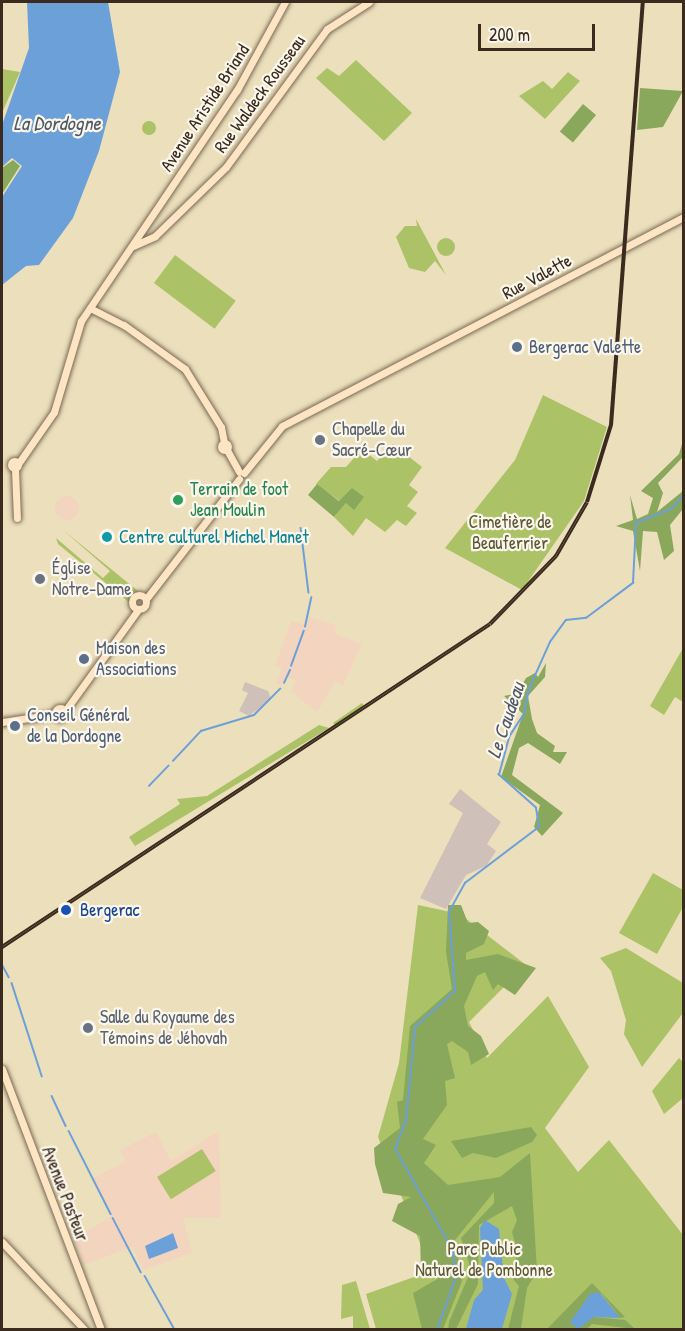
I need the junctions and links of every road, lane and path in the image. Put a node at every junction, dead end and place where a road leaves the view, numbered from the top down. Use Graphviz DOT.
graph roads {
  1 [pos="285,2"];
  2 [pos="369,2"];
  3 [pos="684,217"];
  4 [pos="133,246"];
  5 [pos="90,308"];
  6 [pos="241,475"];
  7 [pos="17,518"];
  8 [pos="2,722"];
  9 [pos="2,1069"];
  10 [pos="2,1242"];
  11 [pos="85,1329"];
  12 [pos="101,1329"];
  1 -- 4 [label="main road, Avenue Aristide Briand"];
  2 -- 4 [label="main road, Rue Waldeck Rousseau"];
  3 -- 6 [label="main road, Rue Valette"];
  4 -- 5 [label="main road, Avenue Aristide Briand"];
  5 -- 6 [label="main road"];
  5 -- 7 [label="main road, Avenue Aristide Briand"];
  6 -- 8 [label="main road"];
  9 -- 12 [label="main road, Avenue Pasteur"];
  10 -- 11 [label="main road"];
}
